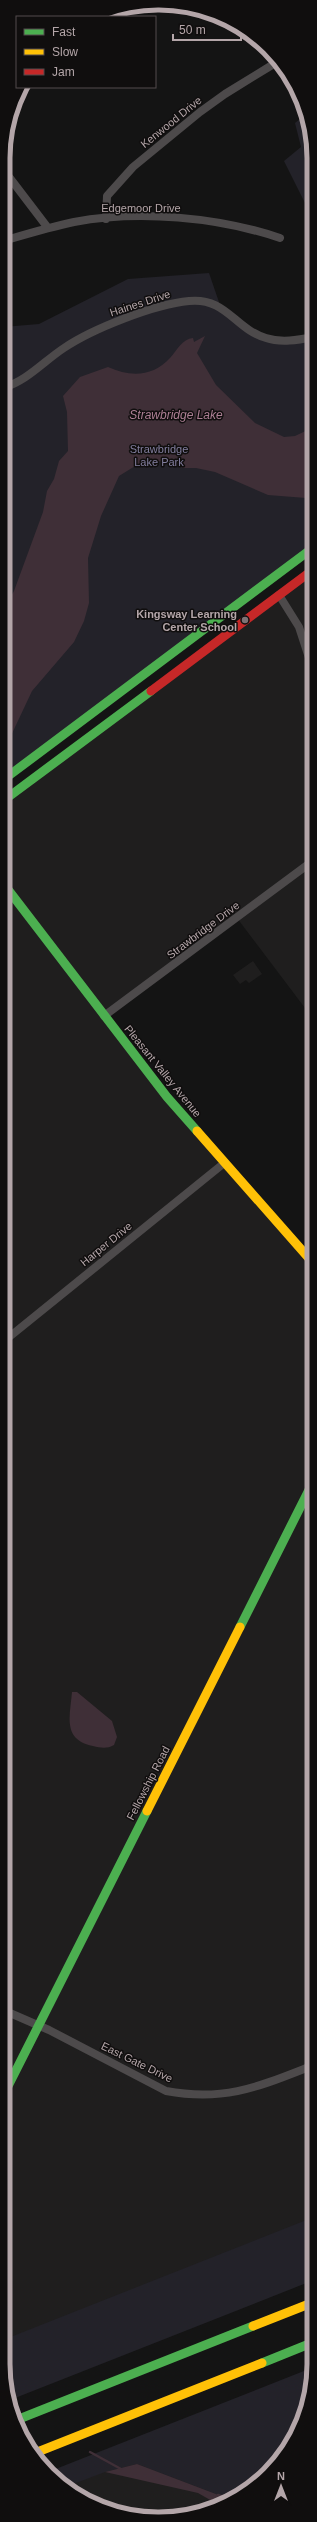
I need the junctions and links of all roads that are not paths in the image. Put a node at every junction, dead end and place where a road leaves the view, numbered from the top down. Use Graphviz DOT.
graph roads {
  1 [pos="273,65"];
  2 [pos="10,178"];
  3 [pos="106,219"];
  4 [pos="48,228"];
  5 [pos="280,238"];
  6 [pos="10,239"];
  7 [pos="307,338"];
  8 [pos="10,385"];
  9 [pos="307,552"];
  10 [pos="307,574"];
  11 [pos="279,595"];
  12 [pos="307,653"];
  13 [pos="10,775"];
  14 [pos="10,796"];
  15 [pos="307,865"];
  16 [pos="10,892"];
  17 [pos="104,1016"];
  18 [pos="224,1164"];
  19 [pos="307,1256"];
  20 [pos="10,1336"];
  21 [pos="307,1494"];
  22 [pos="10,2013"];
  23 [pos="39,2026"];
  24 [pos="307,2068"];
  25 [pos="10,2082"];
  26 [pos="307,2305"];
  27 [pos="307,2345"];
  28 [pos="20,2418"];
  29 [pos="39,2451"];
  1 -- 3 [label="street, Kenwood Drive"];
  2 -- 4 [label="street"];
  3 -- 4 [label="street, Edgemoor Drive"];
  3 -- 5 [label="street, Edgemoor Drive"];
  4 -- 6 [label="street, Edgemoor Drive"];
  7 -- 8 [label="street, Haines Drive"];
  9 -- 13 [label="main road"];
  10 -- 11 [label="main road"];
  11 -- 12 [label="street"];
  11 -- 14 [label="main road"];
  15 -- 17 [label="street, Strawbridge Drive"];
  16 -- 17 [label="main road, Pleasant Valley Avenue"];
  17 -- 18 [label="main road, Pleasant Valley Avenue"];
  18 -- 19 [label="main road, Pleasant Valley Avenue"];
  18 -- 20 [label="street, Harper Drive"];
  21 -- 23 [label="main road, Fellowship Road"];
  22 -- 23 [label="street, East Gate Drive"];
  23 -- 24 [label="street, East Gate Drive"];
  23 -- 25 [label="main road, Fellowship Road"];
  26 -- 28 [label="main road"];
  27 -- 29 [label="main road"];
}
